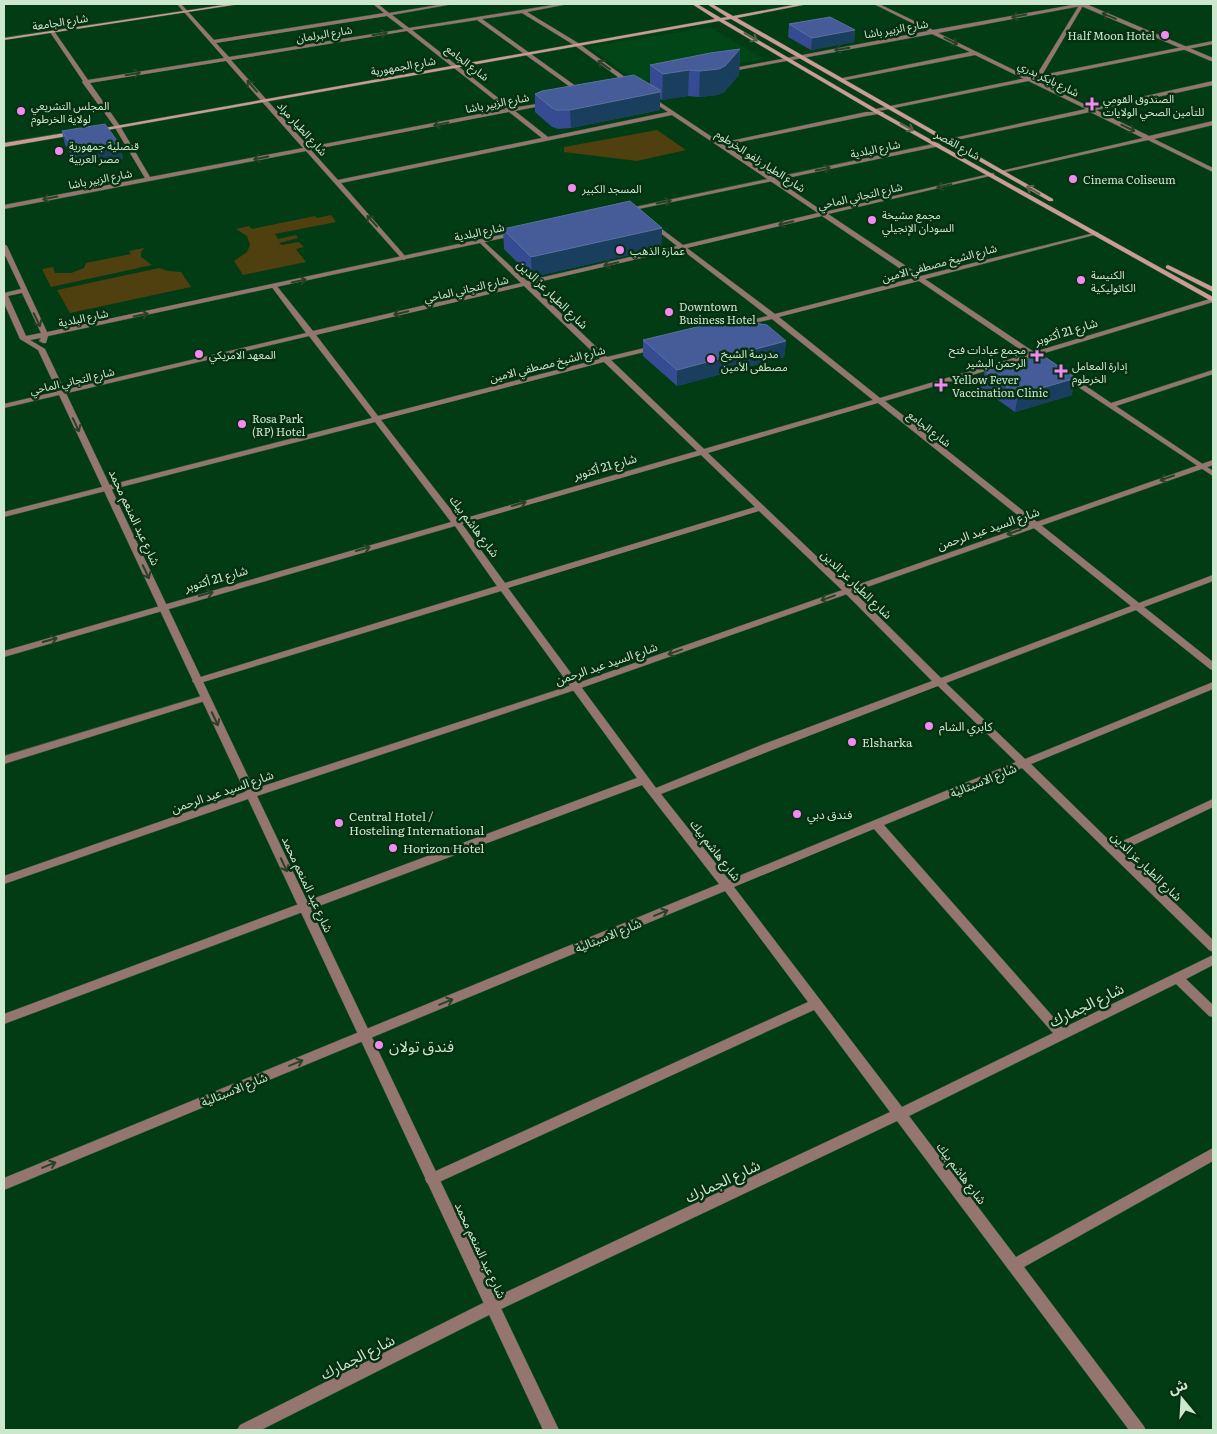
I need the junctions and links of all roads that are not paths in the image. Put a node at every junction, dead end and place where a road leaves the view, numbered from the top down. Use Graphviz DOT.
graph roads {
  1 [pos="179,4"];
  2 [pos="238,4"];
  3 [pos="376,4"];
  4 [pos="451,4"];
  5 [pos="566,4"];
  6 [pos="694,4"];
  7 [pos="709,4"];
  8 [pos="806,4"];
  9 [pos="876,4"];
  10 [pos="1082,4"];
  11 [pos="523,11"];
  12 [pos="186,12"];
  13 [pos="388,14"];
  14 [pos="732,17"];
  15 [pos="478,18"];
  16 [pos="720,19"];
  17 [pos="409,29"];
  18 [pos="52,32"];
  19 [pos="933,32"];
  20 [pos="4,39"];
  21 [pos="214,42"];
  22 [pos="1213,43"];
  23 [pos="576,44"];
  24 [pos="1186,48"];
  25 [pos="527,53"];
  26 [pos="975,53"];
  27 [pos="801,56"];
  28 [pos="228,58"];
  29 [pos="787,59"];
  30 [pos="1213,60"];
  31 [pos="454,66"];
  32 [pos="720,71"];
  33 [pos="841,79"];
  34 [pos="1033,79"];
  35 [pos="85,82"];
  36 [pos="1213,83"];
  37 [pos="627,89"];
  38 [pos="643,92"];
  39 [pos="577,98"];
  40 [pos="265,100"];
  41 [pos="558,101"];
  42 [pos="888,106"];
  43 [pos="512,110"];
  44 [pos="874,110"];
  45 [pos="895,110"];
  46 [pos="1092,110"];
  47 [pos="673,113"];
  48 [pos="881,113"];
  49 [pos="866,114"];
  50 [pos="1213,123"];
  51 [pos="117,126"];
  52 [pos="90,131"];
  53 [pos="81,132"];
  54 [pos="547,138"];
  55 [pos="1148,138"];
  56 [pos="949,141"];
  57 [pos="719,145"];
  58 [pos="938,145"];
  59 [pos="4,146"];
  60 [pos="309,149"];
  61 [pos="1213,170"];
  62 [pos="1003,172"];
  63 [pos="992,174"];
  64 [pos="148,179"];
  65 [pos="772,179"];
  66 [pos="336,182"];
  67 [pos="4,206"];
  68 [pos="613,213"];
  69 [pos="639,214"];
  70 [pos="824,214"];
  71 [pos="527,231"];
  72 [pos="1096,233"];
  73 [pos="481,241"];
  74 [pos="4,246"];
  75 [pos="682,247"];
  76 [pos="404,258"];
  77 [pos="921,278"];
  78 [pos="525,284"];
  79 [pos="274,286"];
  80 [pos="1213,290"];
  81 [pos="24,291"];
  82 [pos="4,296"];
  83 [pos="1213,300"];
  84 [pos="773,316"];
  85 [pos="724,329"];
  86 [pos="45,335"];
  87 [pos="310,335"];
  88 [pos="24,339"];
  89 [pos="658,346"];
  90 [pos="41,349"];
  91 [pos="1032,354"];
  92 [pos="1040,359"];
  93 [pos="605,360"];
  94 [pos="1056,370"];
  95 [pos="1213,372"];
  96 [pos="62,393"];
  97 [pos="878,401"];
  98 [pos="4,406"];
  99 [pos="1110,406"];
  100 [pos="375,419"];
  101 [pos="701,452"];
  102 [pos="1213,462"];
  103 [pos="1202,466"];
  104 [pos="1213,474"];
  105 [pos="107,489"];
  106 [pos="759,508"];
  107 [pos="4,515"];
  108 [pos="456,522"];
  109 [pos="1035,525"];
  110 [pos="1213,578"];
  111 [pos="504,588"];
  112 [pos="848,590"];
  113 [pos="162,607"];
  114 [pos="1139,608"];
  115 [pos="4,654"];
  116 [pos="1213,667"];
  117 [pos="198,681"];
  118 [pos="939,682"];
  119 [pos="1213,685"];
  120 [pos="574,687"];
  121 [pos="205,698"];
  122 [pos="4,760"];
  123 [pos="1024,763"];
  124 [pos="644,780"];
  125 [pos="654,793"];
  126 [pos="251,794"];
  127 [pos="1213,803"];
  128 [pos="876,824"];
  129 [pos="1112,850"];
  130 [pos="4,880"];
  131 [pos="727,886"];
  132 [pos="304,906"];
  133 [pos="1213,947"];
  134 [pos="1213,960"];
  135 [pos="1178,978"];
  136 [pos="816,1004"];
  137 [pos="1213,1012"];
  138 [pos="4,1019"];
  139 [pos="1061,1034"];
  140 [pos="364,1035"];
  141 [pos="900,1114"];
  142 [pos="1213,1154"];
  143 [pos="432,1178"];
  144 [pos="4,1184"];
  145 [pos="1014,1265"];
  146 [pos="492,1306"];
  147 [pos="245,1430"];
  148 [pos="551,1430"];
  149 [pos="1138,1430"];
  1 -- 12 [label="street, شارع الطيار مراد"];
  2 -- 12 [label="main road, شارع الجامعة"];
  3 -- 13 [label="street, شارع الجامع"];
  4 -- 13 [label="street"];
  5 -- 11 [label="street, شارع البرلمان"];
  6 -- 16 [label="main road, شارع القصر"];
  7 -- 14 [label="main road, شارع القصر"];
  8 -- 14 [label="main road, شارع الجمهورية"];
  9 -- 19 [label="street, شارع بابكر بدري"];
  10 -- 19 [label="street, شارع الزبير باشا, one-way"];
  24 -- 10 [label="street, one-way"];
  10 -- 34 [label="street"];
  11 -- 15 [label="street, شارع البرلمان"];
  11 -- 23 [label="street"];
  12 -- 18 [label="main road, شارع الجامعة"];
  12 -- 21 [label="street, شارع الطيار مراد"];
  13 -- 17 [label="street, شارع الجامع"];
  13 -- 21 [label="street"];
  14 -- 16 [label="main road, شارع الجمهورية"];
  14 -- 27 [label="main road, شارع القصر"];
  15 -- 17 [label="street, شارع البرلمان"];
  15 -- 25 [label="street"];
  16 -- 23 [label="main road, شارع الجمهورية"];
  16 -- 29 [label="main road, شارع القصر, one-way"];
  28 -- 17 [label="street, شارع البرلمان, one-way"];
  17 -- 31 [label="street, شارع الجامع"];
  18 -- 20 [label="main road, شارع الجامعة"];
  18 -- 35 [label="street"];
  19 -- 26 [label="street, شارع بابكر بدري, one-way"];
  19 -- 27 [label="street, شارع الزبير باشا, one-way"];
  21 -- 28 [label="street, شارع الطيار مراد"];
  22 -- 24 [label="street"];
  23 -- 25 [label="main road, شارع الجمهورية"];
  37 -- 23 [label="street, one-way"];
  24 -- 30 [label="street"];
  24 -- 34 [label="street"];
  25 -- 31 [label="main road, شارع الجمهورية"];
  25 -- 39 [label="street"];
  26 -- 33 [label="street"];
  26 -- 34 [label="street, شارع بابكر بدري"];
  27 -- 29 [label="street, شارع الزبير باشا"];
  27 -- 33 [label="main road, شارع القصر"];
  35 -- 28 [label="street, شارع البرلمان, one-way"];
  40 -- 28 [label="street, شارع الطيار مراد, one-way"];
  29 -- 32 [label="street, شارع الزبير باشا"];
  29 -- 44 [label="main road, شارع القصر"];
  31 -- 40 [label="main road, شارع الجمهورية"];
  31 -- 43 [label="street, شارع الجامع"];
  33 -- 42 [label="main road, شارع القصر"];
  34 -- 42 [label="street"];
  34 -- 45 [label="street"];
  34 -- 46 [label="street, شارع بابكر بدري"];
  35 -- 51 [label="street"];
  36 -- 46 [label="street"];
  38 -- 47 [label="street, شارع الطيار زلفو الخرطوم"];
  40 -- 51 [label="main road, شارع الجمهورية"];
  40 -- 60 [label="street, شارع الطيار مراد"];
  41 -- 43 [label="street, شارع الزبير باشا"];
  42 -- 44 [label="street"];
  42 -- 45 [label="main road, شارع القصر"];
  43 -- 54 [label="street, شارع الجامع"];
  43 -- 60 [label="street, شارع الزبير باشا, one-way"];
  44 -- 48 [label="main road, شارع القصر"];
  44 -- 49 [label="street"];
  45 -- 48 [label="street"];
  45 -- 56 [label="main road, شارع القصر"];
  46 -- 55 [label="street, شارع بابكر بدري, one-way"];
  46 -- 56 [label="street"];
  47 -- 54 [label="street"];
  47 -- 57 [label="street, شارع الطيار زلفو الخرطوم"];
  48 -- 49 [label="street"];
  48 -- 58 [label="main road, شارع القصر, one-way"];
  49 -- 57 [label="street"];
  50 -- 55 [label="street"];
  51 -- 52 [label="main road, شارع الجمهورية"];
  51 -- 64 [label="street"];
  53 -- 59 [label="main road"];
  54 -- 66 [label="street"];
  55 -- 61 [label="street, شارع بابكر بدري"];
  55 -- 62 [label="street"];
  56 -- 62 [label="main road, شارع القصر"];
  57 -- 65 [label="street, شارع الطيار زلفو الخرطوم"];
  58 -- 63 [label="main road, شارع القصر"];
  65 -- 58 [label="street, شارع البلدية, one-way"];
  60 -- 64 [label="street, شارع الزبير باشا, one-way"];
  60 -- 66 [label="street, شارع الطيار مراد"];
  80 -- 62 [label="main road, شارع القصر, one-way"];
  63 -- 70 [label="street, شارع التجاني الماحي, one-way"];
  63 -- 72 [label="main road, شارع القصر"];
  64 -- 67 [label="street, شارع الزبير باشا, one-way"];
  69 -- 65 [label="street, شارع البلدية, one-way"];
  65 -- 70 [label="street, شارع الطيار زلفو الخرطوم"];
  76 -- 66 [label="street, شارع الطيار مراد, one-way"];
  68 -- 69 [label="street, شارع البلدية"];
  69 -- 75 [label="street, شارع الجامع"];
  70 -- 75 [label="street, شارع التجاني الماحي, one-way"];
  70 -- 77 [label="street, شارع الطيار زلفو الخرطوم"];
  71 -- 73 [label="street, شارع البلدية"];
  72 -- 77 [label="street, شارع الشيخ مصطفي الامين"];
  72 -- 83 [label="main road, شارع القصر"];
  73 -- 76 [label="street, شارع البلدية"];
  73 -- 78 [label="street, شارع الطيار عز الدين"];
  74 -- 81 [label="street"];
  75 -- 78 [label="street, شارع التجاني الماحي, one-way"];
  75 -- 84 [label="street, شارع الجامع"];
  79 -- 76 [label="street, شارع البلدية, one-way"];
  77 -- 84 [label="street, شارع الشيخ مصطفي الامين"];
  77 -- 91 [label="street, شارع الطيار زلفو الخرطوم"];
  78 -- 87 [label="street, شارع التجاني الماحي, one-way"];
  78 -- 93 [label="street, شارع الطيار عز الدين"];
  86 -- 79 [label="street, شارع البلدية, one-way"];
  79 -- 87 [label="street, شارع هاشم بيك"];
  81 -- 82 [label="street"];
  81 -- 86 [label="street, one-way"];
  82 -- 88 [label="street"];
  83 -- 91 [label="street, شارع 21 أكتوبر"];
  84 -- 85 [label="street, شارع الشيخ مصطفي الامين"];
  84 -- 97 [label="street, شارع الجامع"];
  86 -- 88 [label="street, شارع البلدية"];
  86 -- 90 [label="street"];
  87 -- 96 [label="street, شارع التجاني الماحي"];
  87 -- 100 [label="street, شارع هاشم بيك"];
  88 -- 90 [label="street"];
  89 -- 93 [label="street, شارع الشيخ مصطفي الامين"];
  90 -- 96 [label="street, شارع عبد المنعم محمد"];
  91 -- 92 [label="street, شارع الطيار زلفو الخرطوم"];
  91 -- 97 [label="street, شارع 21 أكتوبر"];
  93 -- 100 [label="street, شارع الشيخ مصطفي الامين"];
  93 -- 101 [label="street, شارع الطيار عز الدين"];
  94 -- 99 [label="street"];
  95 -- 99 [label="street"];
  96 -- 98 [label="street, شارع التجاني الماحي"];
  96 -- 105 [label="street, شارع عبد المنعم محمد, one-way"];
  97 -- 101 [label="street, شارع 21 أكتوبر"];
  97 -- 109 [label="street, شارع الجامع"];
  99 -- 103 [label="street"];
  100 -- 105 [label="street, شارع الشيخ مصطفي الامين"];
  100 -- 108 [label="street, شارع هاشم بيك"];
  101 -- 106 [label="street, شارع الطيار عز الدين"];
  108 -- 101 [label="street, شارع 21 أكتوبر, one-way"];
  102 -- 103 [label="street, شارع السيد عبد الرحمن"];
  103 -- 104 [label="street"];
  103 -- 109 [label="street, شارع السيد عبد الرحمن, one-way"];
  105 -- 107 [label="street, شارع الشيخ مصطفي الامين"];
  105 -- 113 [label="street, شارع عبد المنعم محمد, one-way"];
  106 -- 111 [label="street"];
  106 -- 112 [label="street, شارع الطيار عز الدين"];
  108 -- 111 [label="street, شارع هاشم بيك"];
  113 -- 108 [label="street, شارع 21 أكتوبر, one-way"];
  109 -- 112 [label="street, شارع السيد عبد الرحمن, one-way"];
  109 -- 114 [label="street, شارع الجامع"];
  110 -- 114 [label="street"];
  111 -- 117 [label="street"];
  111 -- 120 [label="street, شارع هاشم بيك"];
  112 -- 118 [label="street, شارع الطيار عز الدين"];
  112 -- 120 [label="street, شارع السيد عبد الرحمن, one-way"];
  115 -- 113 [label="street, شارع 21 أكتوبر, one-way"];
  113 -- 117 [label="street, شارع عبد المنعم محمد"];
  114 -- 116 [label="street, شارع الجامع"];
  114 -- 118 [label="street"];
  117 -- 121 [label="street, شارع عبد المنعم محمد"];
  118 -- 123 [label="street, شارع الطيار عز الدين"];
  118 -- 125 [label="street"];
  119 -- 123 [label="street, شارع الاسبتالية"];
  120 -- 124 [label="street, شارع هاشم بيك"];
  120 -- 126 [label="street, شارع السيد عبد الرحمن"];
  121 -- 122 [label="street"];
  121 -- 126 [label="street, شارع عبد المنعم محمد, one-way"];
  123 -- 128 [label="street, شارع الاسبتالية"];
  123 -- 129 [label="street, شارع الطيار عز الدين"];
  124 -- 125 [label="street, شارع هاشم بيك"];
  124 -- 132 [label="street"];
  125 -- 131 [label="street, شارع هاشم بيك"];
  126 -- 130 [label="street, شارع السيد عبد الرحمن"];
  126 -- 132 [label="street, شارع عبد المنعم محمد, one-way"];
  127 -- 129 [label="street"];
  128 -- 131 [label="street, شارع الاسبتالية"];
  128 -- 139 [label="street"];
  129 -- 133 [label="street, شارع الطيار عز الدين"];
  131 -- 136 [label="street, شارع هاشم بيك"];
  140 -- 131 [label="street, شارع الاسبتالية, one-way"];
  132 -- 138 [label="street"];
  132 -- 140 [label="street, شارع عبد المنعم محمد"];
  134 -- 135 [label="street, شارع الجمارك"];
  135 -- 137 [label="street"];
  135 -- 139 [label="street, شارع الجمارك"];
  136 -- 141 [label="street, شارع هاشم بيك"];
  136 -- 143 [label="street"];
  139 -- 141 [label="street, شارع الجمارك"];
  140 -- 143 [label="street, شارع عبد المنعم محمد"];
  144 -- 140 [label="street, شارع الاسبتالية, one-way"];
  141 -- 145 [label="street, شارع هاشم بيك"];
  141 -- 146 [label="street, شارع الجمارك"];
  142 -- 145 [label="street"];
  143 -- 146 [label="street, شارع عبد المنعم محمد"];
  145 -- 149 [label="street, شارع هاشم بيك"];
  146 -- 147 [label="street, شارع الجمارك"];
  146 -- 148 [label="street, شارع عبد المنعم محمد"];
}
